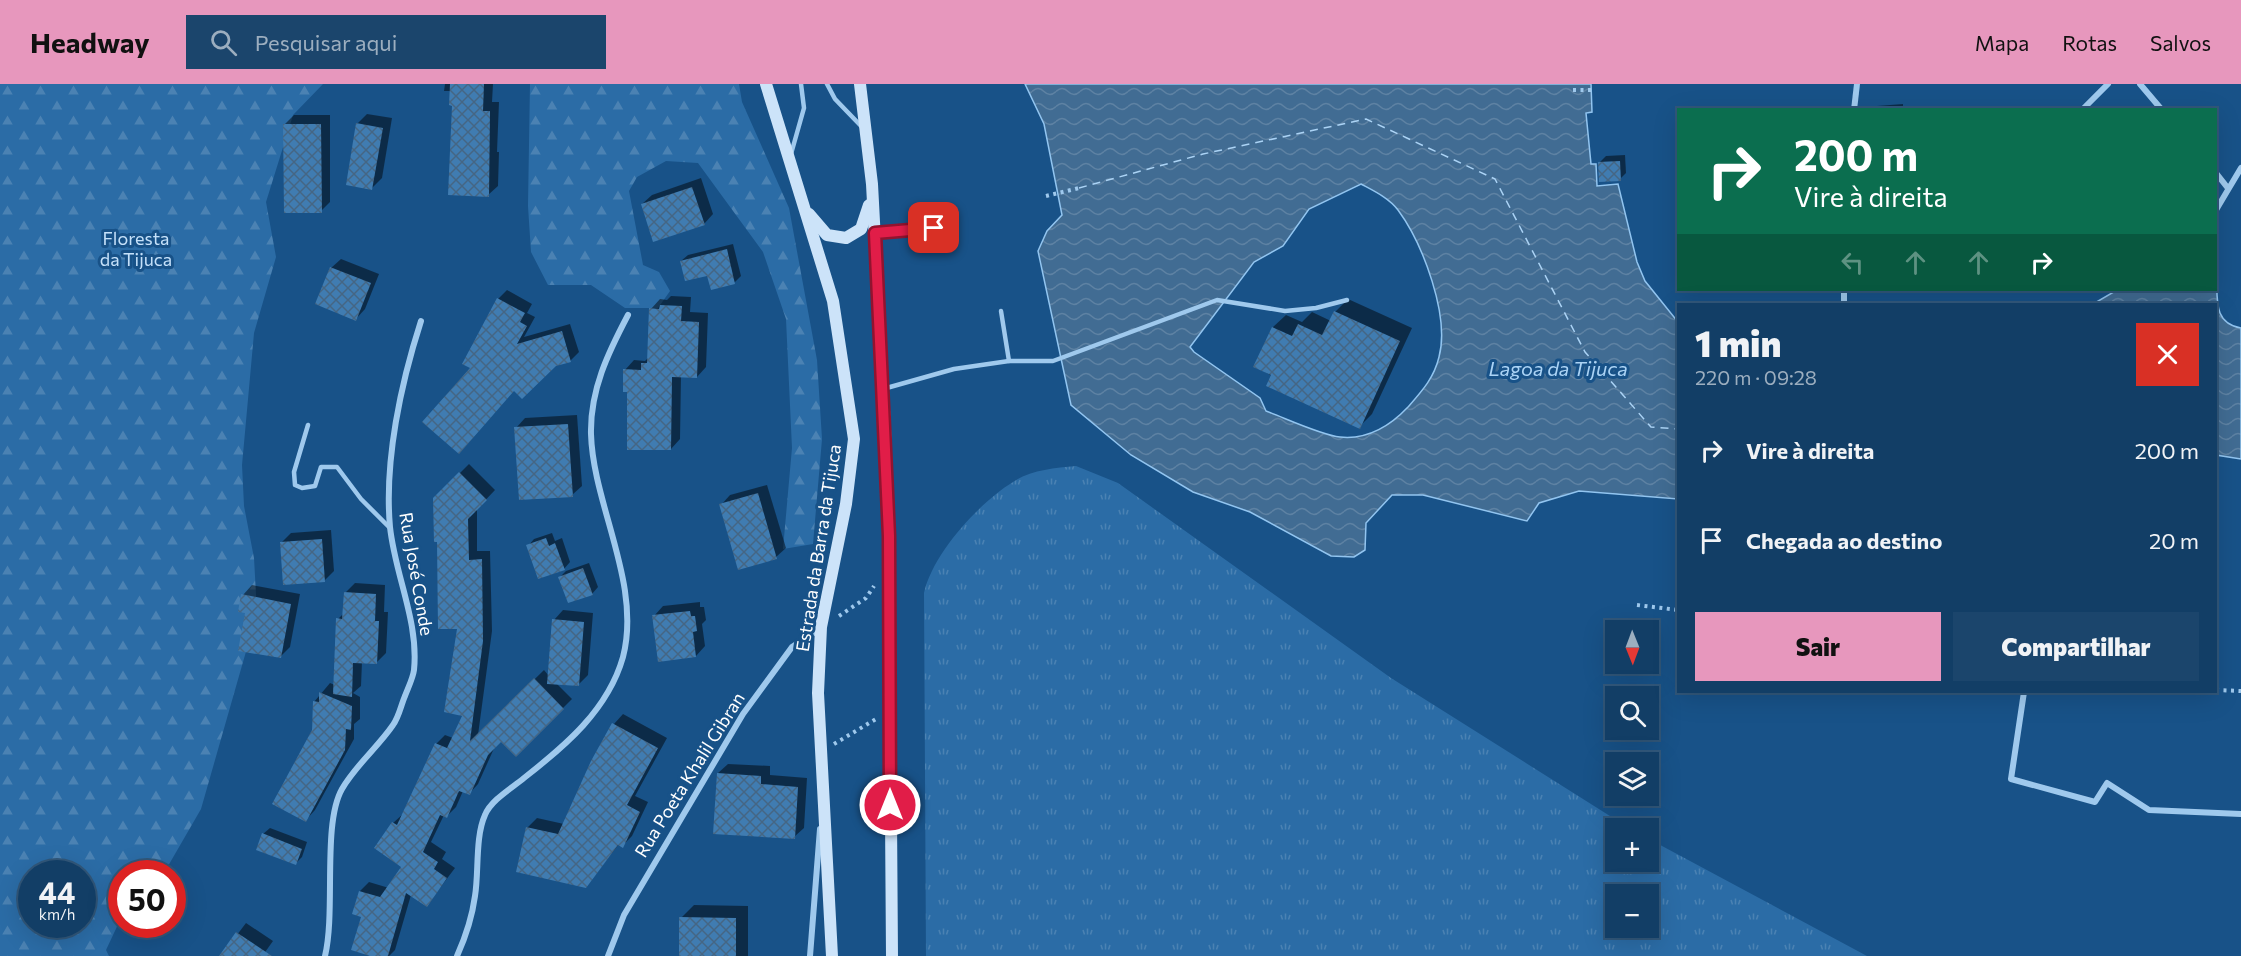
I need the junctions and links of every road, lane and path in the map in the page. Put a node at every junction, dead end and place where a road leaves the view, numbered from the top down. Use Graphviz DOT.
graph roads {
  1 [pos="766,84"];
  2 [pos="801,84"];
  3 [pos="827,84"];
  4 [pos="860,84"];
  5 [pos="1857,84"];
  6 [pos="2108,84"];
  7 [pos="2140,84"];
  8 [pos="1573,90"];
  9 [pos="1591,90"];
  10 [pos="1854,108"];
  11 [pos="2084,108"];
  12 [pos="2160,108"];
  13 [pos="864,129"];
  14 [pos="790,157"];
  15 [pos="2241,168"];
  16 [pos="2217,174"];
  17 [pos="872,184"];
  18 [pos="1079,188"];
  19 [pos="2227,188"];
  20 [pos="1046,196"];
  21 [pos="804,206"];
  22 [pos="2217,208"];
  23 [pos="934,228"];
  24 [pos="875,233"];
  25 [pos="1347,300"];
  26 [pos="1001,311"];
  27 [pos="628,315"];
  28 [pos="421,321"];
  29 [pos="1010,361"];
  30 [pos="883,389"];
  31 [pos="308,425"];
  32 [pos="390,528"];
  33 [pos="890,567"];
  34 [pos="1637,604"];
  35 [pos="1677,610"];
  36 [pos="821,627"];
  37 [pos="2217,690"];
  38 [pos="2241,691"];
  39 [pos="2025,693"];
  40 [pos="878,718"];
  41 [pos="830,746"];
  42 [pos="824,792"];
  43 [pos="2241,814"];
  44 [pos="325,956"];
  45 [pos="457,956"];
  46 [pos="608,956"];
  47 [pos="810,956"];
  48 [pos="832,956"];
  49 [pos="892,956"];
  1 -- 14 [label="main road, Estrada da Barra da Tijuca"];
  2 -- 14 [label="lane"];
  3 -- 13 [label="lane"];
  4 -- 13 [label="main road"];
  5 -- 10 [label="street"];
  6 -- 11 [label="street"];
  7 -- 12 [label="street"];
  8 -- 9 [label="path"];
  13 -- 17 [label="main road"];
  14 -- 21 [label="main road, Estrada da Barra da Tijuca"];
  15 -- 19 [label="street"];
  16 -- 19 [label="street"];
  17 -- 21 [label="main road"];
  17 -- 24 [label="main road"];
  18 -- 20 [label="path"];
  19 -- 22 [label="street"];
  21 -- 36 [label="main road, Estrada da Barra da Tijuca"];
  23 -- 24 [label="lane"];
  24 -- 30 [label="main road"];
  25 -- 29 [label="lane"];
  26 -- 29 [label="lane"];
  27 -- 45 [label="street"];
  28 -- 32 [label="street, Rua José Conde"];
  29 -- 30 [label="lane"];
  30 -- 33 [label="main road"];
  31 -- 32 [label="lane"];
  32 -- 44 [label="street, Rua José Conde"];
  33 -- 36 [label="path"];
  33 -- 49 [label="main road"];
  34 -- 35 [label="path"];
  36 -- 42 [label="main road, Estrada da Barra da Tijuca"];
  36 -- 46 [label="street, Rua Poeta Khalil Gibran"];
  37 -- 38 [label="path"];
  39 -- 43 [label="street"];
  40 -- 41 [label="path"];
  42 -- 47 [label="street"];
  42 -- 48 [label="main road, Estrada da Barra da Tijuca"];
}
